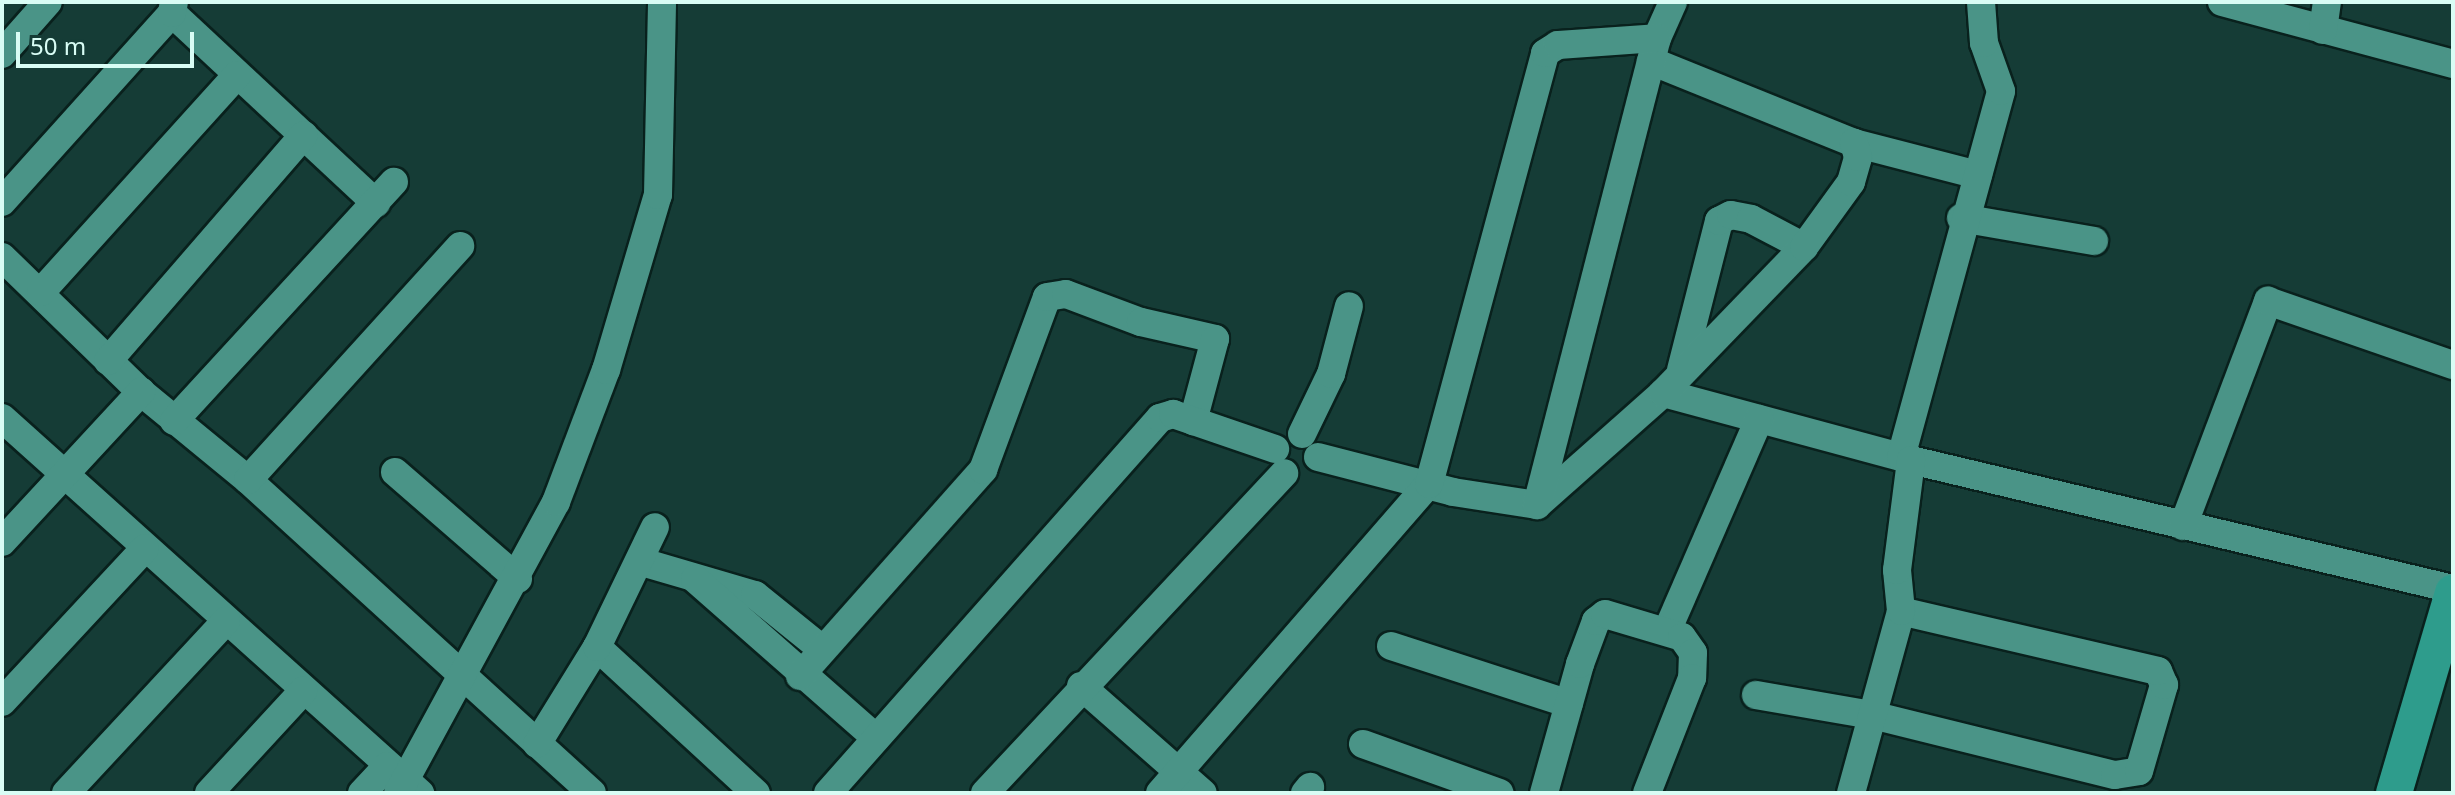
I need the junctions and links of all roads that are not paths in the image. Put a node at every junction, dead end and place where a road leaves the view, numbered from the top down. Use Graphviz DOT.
graph roads {
  1 [pos="48,2"];
  2 [pos="662,2"];
  3 [pos="1673,2"];
  4 [pos="1981,2"];
  5 [pos="2222,2"];
  6 [pos="173,8"];
  7 [pos="2325,16"];
  8 [pos="1654,49"];
  9 [pos="2,54"];
  10 [pos="2453,64"];
  11 [pos="237,75"];
  12 [pos="304,135"];
  13 [pos="1854,143"];
  14 [pos="1978,175"];
  15 [pos="2,202"];
  16 [pos="1961,218"];
  17 [pos="2094,241"];
  18 [pos="460,246"];
  19 [pos="1804,247"];
  20 [pos="2,257"];
  21 [pos="41,292"];
  22 [pos="1349,306"];
  23 [pos="108,361"];
  24 [pos="2453,365"];
  25 [pos="1681,371"];
  26 [pos="141,392"];
  27 [pos="1663,393"];
  28 [pos="2,418"];
  29 [pos="1759,419"];
  30 [pos="174,421"];
  31 [pos="1193,421"];
  32 [pos="1310,445"];
  33 [pos="1906,458"];
  34 [pos="1280,461"];
  35 [pos="64,471"];
  36 [pos="395,472"];
  37 [pos="248,480"];
  38 [pos="1429,484"];
  39 [pos="1537,505"];
  40 [pos="2183,526"];
  41 [pos="655,527"];
  42 [pos="2,542"];
  43 [pos="145,548"];
  44 [pos="642,562"];
  45 [pos="518,579"];
  46 [pos="695,579"];
  47 [pos="2453,591"];
  48 [pos="1901,611"];
  49 [pos="226,621"];
  50 [pos="1667,631"];
  51 [pos="1391,646"];
  52 [pos="597,647"];
  53 [pos="822,649"];
  54 [pos="463,674"];
  55 [pos="800,676"];
  56 [pos="1081,686"];
  57 [pos="303,691"];
  58 [pos="1756,695"];
  59 [pos="2,702"];
  60 [pos="1569,704"];
  61 [pos="1872,715"];
  62 [pos="876,738"];
  63 [pos="537,744"];
  64 [pos="1363,744"];
  65 [pos="1179,772"];
  66 [pos="402,783"];
  67 [pos="66,793"];
  68 [pos="209,793"];
  69 [pos="362,793"];
  70 [pos="592,793"];
  71 [pos="756,793"];
  72 [pos="828,793"];
  73 [pos="985,793"];
  74 [pos="1160,793"];
  75 [pos="1203,793"];
  76 [pos="1500,793"];
  77 [pos="1544,793"];
  78 [pos="1647,793"];
  79 [pos="1851,793"];
  80 [pos="2394,793"];
  1 -- 9 [label="street"];
  2 -- 45 [label="street"];
  3 -- 8 [label="street"];
  4 -- 14 [label="street"];
  5 -- 7 [label="street"];
  6 -- 11 [label="street"];
  6 -- 15 [label="street"];
  7 -- 10 [label="street"];
  8 -- 13 [label="street"];
  8 -- 38 [label="street"];
  8 -- 39 [label="street"];
  11 -- 12 [label="street"];
  11 -- 21 [label="street"];
  12 -- 23 [label="street"];
  12 -- 30 [label="street"];
  13 -- 14 [label="street"];
  13 -- 19 [label="street"];
  14 -- 16 [label="street"];
  16 -- 17 [label="street"];
  16 -- 33 [label="street"];
  18 -- 37 [label="street"];
  19 -- 25 [label="street"];
  19 -- 25 [label="street"];
  20 -- 21 [label="street"];
  21 -- 23 [label="street"];
  22 -- 32 [label="street"];
  23 -- 26 [label="street"];
  24 -- 40 [label="street"];
  25 -- 27 [label="street"];
  26 -- 30 [label="street"];
  26 -- 35 [label="street"];
  27 -- 29 [label="street"];
  27 -- 39 [label="street"];
  28 -- 35 [label="street"];
  29 -- 33 [label="street"];
  29 -- 50 [label="street"];
  30 -- 37 [label="street"];
  31 -- 34 [label="street"];
  31 -- 53 [label="street"];
  31 -- 62 [label="street"];
  32 -- 34 [label="street"];
  32 -- 34 [label="street"];
  32 -- 38 [label="street"];
  33 -- 40 [label="street"];
  33 -- 48 [label="street"];
  34 -- 56 [label="street"];
  35 -- 42 [label="street"];
  35 -- 43 [label="street"];
  36 -- 45 [label="street"];
  37 -- 54 [label="street"];
  38 -- 39 [label="street"];
  38 -- 65 [label="street"];
  40 -- 47 [label="street"];
  41 -- 44 [label="street"];
  43 -- 49 [label="street"];
  43 -- 59 [label="street"];
  44 -- 46 [label="street"];
  44 -- 52 [label="street"];
  45 -- 54 [label="street"];
  46 -- 53 [label="street"];
  46 -- 55 [label="street"];
  47 -- 80 [label="main road"];
  48 -- 61 [label="street"];
  48 -- 61 [label="street"];
  49 -- 57 [label="street"];
  49 -- 67 [label="street"];
  50 -- 60 [label="street"];
  50 -- 78 [label="street"];
  51 -- 60 [label="street"];
  52 -- 63 [label="street"];
  52 -- 71 [label="street"];
  53 -- 55 [label="street"];
  54 -- 63 [label="street"];
  54 -- 66 [label="street"];
  55 -- 62 [label="street"];
  56 -- 65 [label="street"];
  56 -- 73 [label="street"];
  57 -- 66 [label="street"];
  57 -- 68 [label="street"];
  58 -- 61 [label="street"];
  60 -- 77 [label="street"];
  61 -- 79 [label="street"];
  62 -- 72 [label="street"];
  63 -- 70 [label="street"];
  64 -- 76 [label="street"];
  65 -- 74 [label="street"];
  65 -- 75 [label="street"];
  66 -- 69 [label="street"];
}
